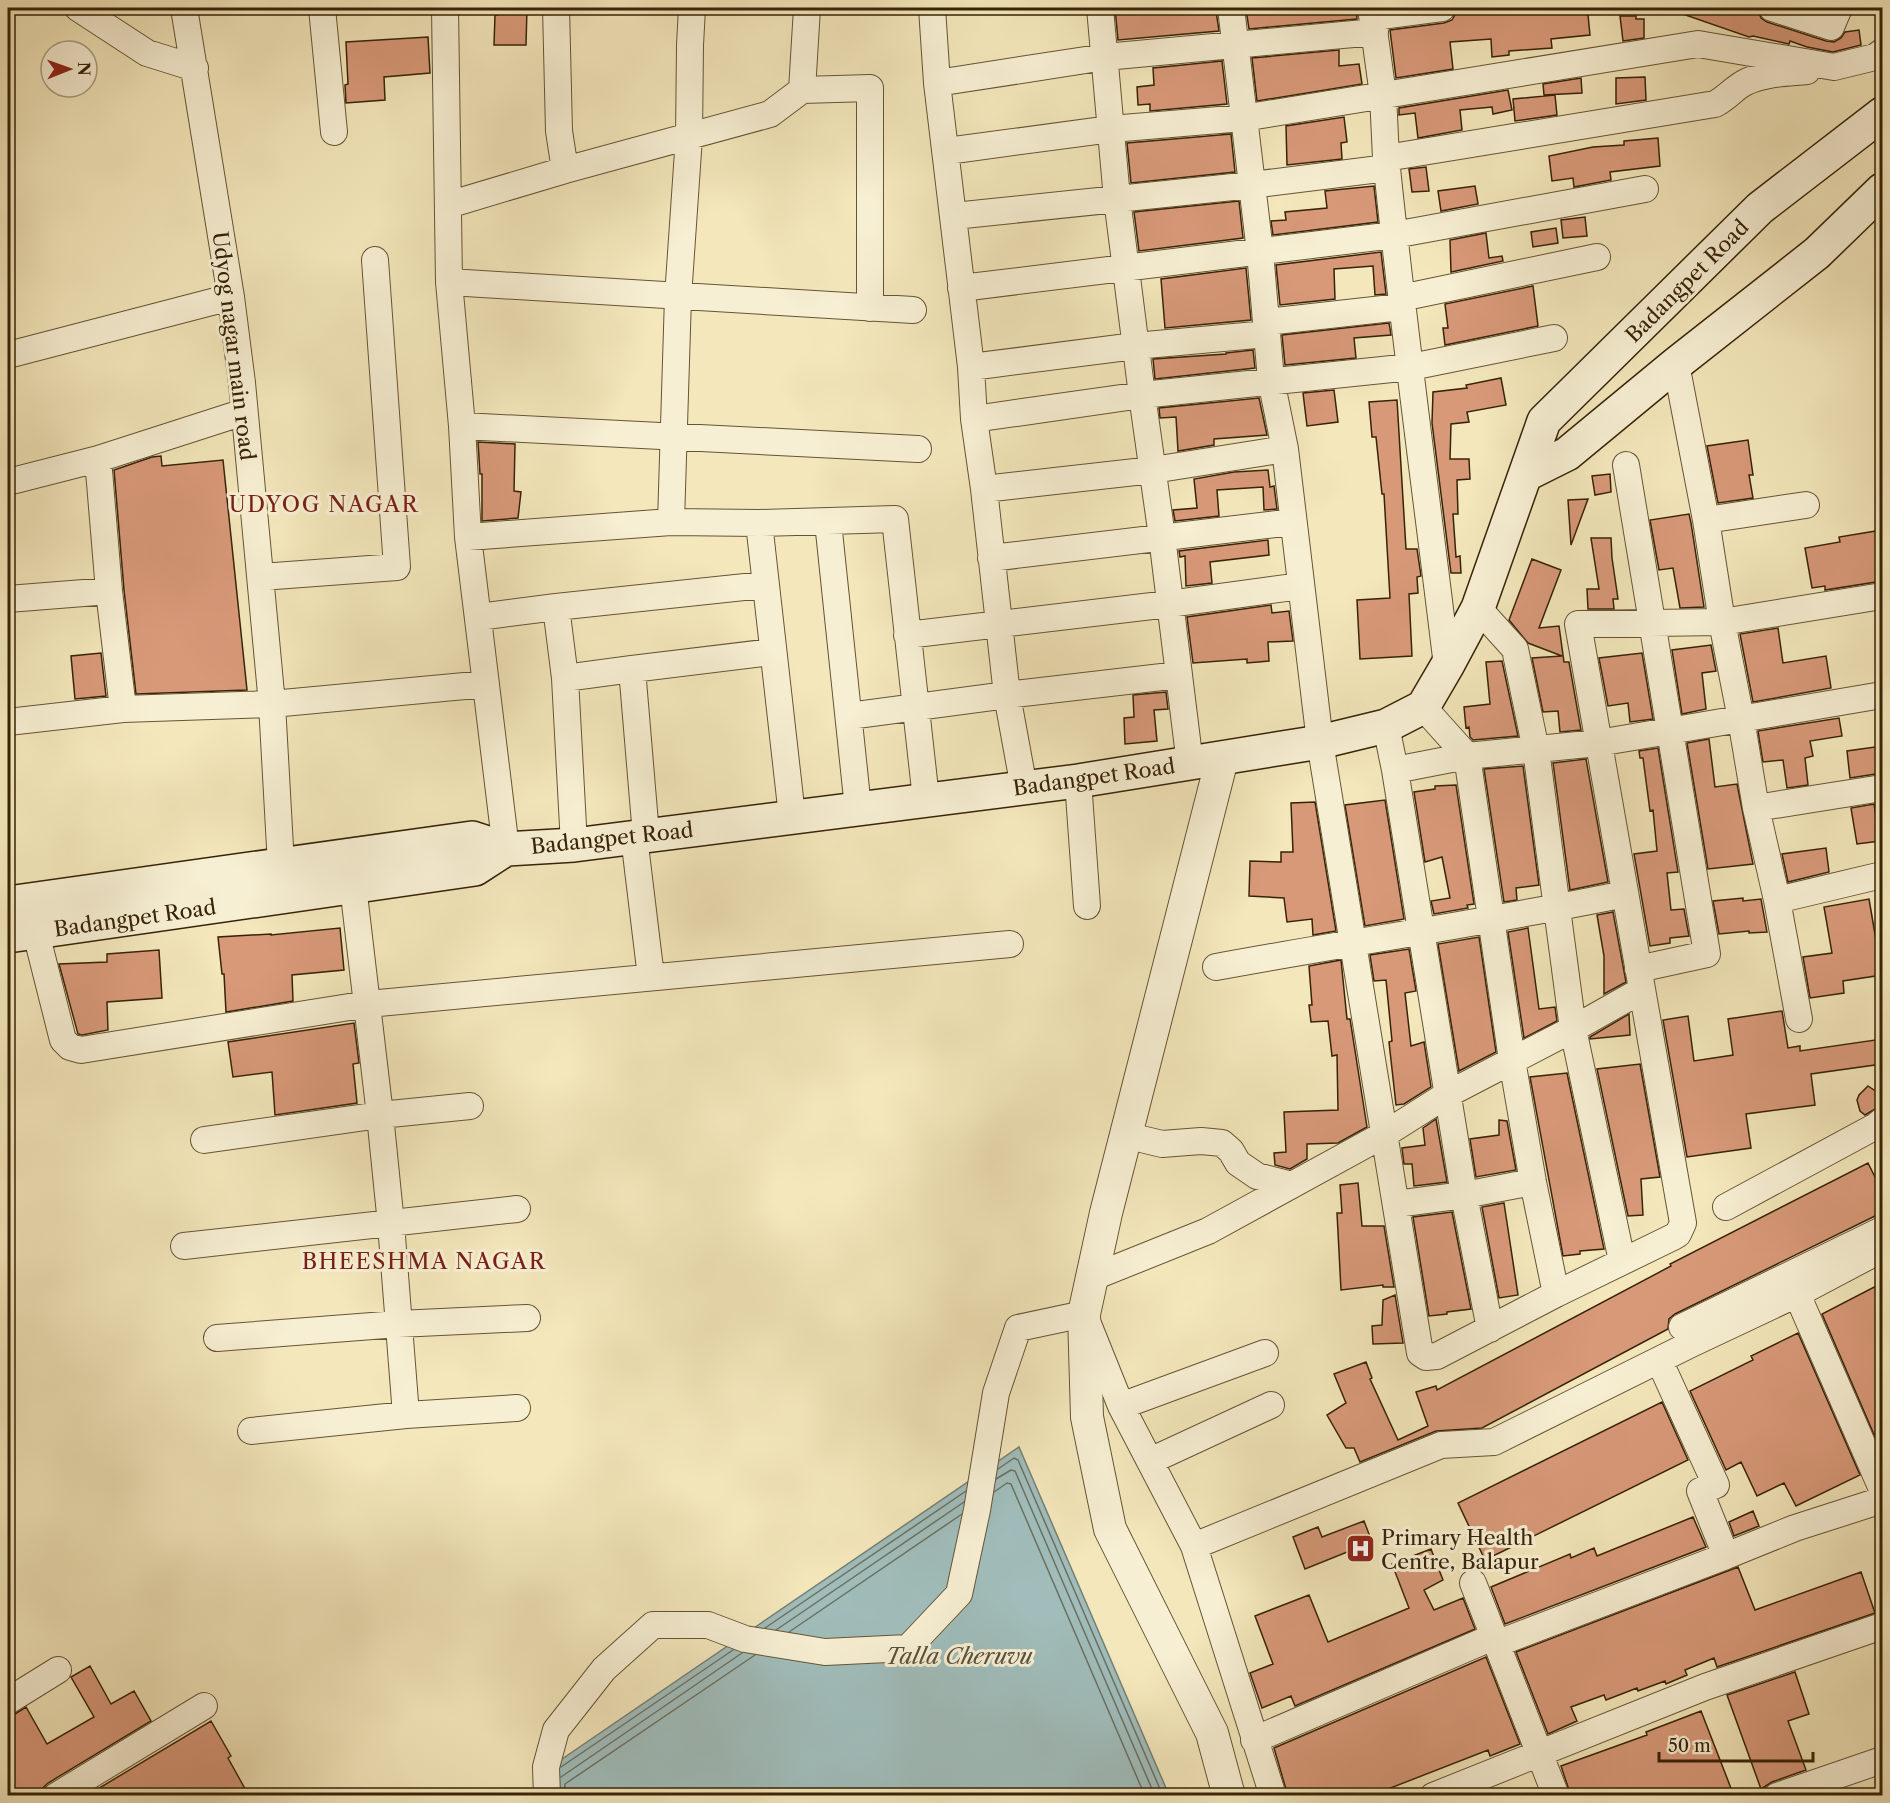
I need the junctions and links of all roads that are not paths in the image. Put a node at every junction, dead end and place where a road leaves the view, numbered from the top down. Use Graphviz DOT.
graph roads {
  1 [pos="78,8"];
  2 [pos="184,8"];
  3 [pos="322,8"];
  4 [pos="445,8"];
  5 [pos="556,8"];
  6 [pos="692,8"];
  7 [pos="807,8"];
  8 [pos="932,8"];
  9 [pos="1100,8"];
  10 [pos="1231,8"];
  11 [pos="1442,8"];
  12 [pos="1772,8"];
  13 [pos="1839,8"];
  14 [pos="1373,19"];
  15 [pos="1235,46"];
  16 [pos="1882,52"];
  17 [pos="1105,57"];
  18 [pos="1834,67"];
  19 [pos="195,68"];
  20 [pos="937,83"];
  21 [pos="802,90"];
  22 [pos="1383,95"];
  23 [pos="1882,114"];
  24 [pos="1243,118"];
  25 [pos="1111,129"];
  26 [pos="334,132"];
  27 [pos="689,136"];
  28 [pos="946,151"];
  29 [pos="1386,163"];
  30 [pos="565,170"];
  31 [pos="1252,185"];
  32 [pos="1645,189"];
  33 [pos="1882,190"];
  34 [pos="1117,199"];
  35 [pos="448,205"];
  36 [pos="954,216"];
  37 [pos="1394,235"];
  38 [pos="1260,252"];
  39 [pos="1597,257"];
  40 [pos="375,260"];
  41 [pos="1126,268"];
  42 [pos="449,282"];
  43 [pos="961,288"];
  44 [pos="231,297"];
  45 [pos="678,297"];
  46 [pos="1401,303"];
  47 [pos="870,308"];
  48 [pos="913,310"];
  49 [pos="1266,328"];
  50 [pos="1554,338"];
  51 [pos="1135,346"];
  52 [pos="8,355"];
  53 [pos="1676,364"];
  54 [pos="971,367"];
  55 [pos="1411,367"];
  56 [pos="1272,380"];
  57 [pos="1142,395"];
  58 [pos="244,412"];
  59 [pos="974,419"];
  60 [pos="462,426"];
  61 [pos="675,437"];
  62 [pos="918,449"];
  63 [pos="1285,449"];
  64 [pos="98,459"];
  65 [pos="1626,465"];
  66 [pos="1153,470"];
  67 [pos="1525,475"];
  68 [pos="8,482"];
  69 [pos="984,489"];
  70 [pos="1806,505"];
  71 [pos="1706,520"];
  72 [pos="670,522"];
  73 [pos="828,522"];
  74 [pos="1293,522"];
  75 [pos="759,524"];
  76 [pos="468,537"];
  77 [pos="1162,537"];
  78 [pos="991,558"];
  79 [pos="261,577"];
  80 [pos="764,585"];
  81 [pos="1301,586"];
  82 [pos="110,591"];
  83 [pos="1882,596"];
  84 [pos="8,599"];
  85 [pos="1169,604"];
  86 [pos="556,607"];
  87 [pos="1478,608"];
  88 [pos="478,617"];
  89 [pos="1722,622"];
  90 [pos="1652,624"];
  91 [pos="1000,625"];
  92 [pos="907,635"];
  93 [pos="772,652"];
  94 [pos="1448,666"];
  95 [pos="632,669"];
  96 [pos="1179,675"];
  97 [pos="565,678"];
  98 [pos="486,684"];
  99 [pos="1007,694"];
  100 [pos="1882,695"];
  101 [pos="272,704"];
  102 [pos="916,707"];
  103 [pos="1423,707"];
  104 [pos="123,709"];
  105 [pos="849,716"];
  106 [pos="1742,719"];
  107 [pos="8,722"];
  108 [pos="1386,726"];
  109 [pos="1669,730"];
  110 [pos="1320,742"];
  111 [pos="1598,742"];
  112 [pos="1536,750"];
  113 [pos="1467,756"];
  114 [pos="1222,759"];
  115 [pos="1190,764"];
  116 [pos="1395,770"];
  117 [pos="1078,781"];
  118 [pos="1024,788"];
  119 [pos="1882,788"];
  120 [pos="926,800"];
  121 [pos="858,808"];
  122 [pos="1756,808"];
  123 [pos="792,816"];
  124 [pos="640,836"];
  125 [pos="574,844"];
  126 [pos="506,849"];
  127 [pos="281,866"];
  128 [pos="1882,874"];
  129 [pos="353,886"];
  130 [pos="1625,894"];
  131 [pos="1777,900"];
  132 [pos="8,903"];
  133 [pos="1087,906"];
  134 [pos="1556,909"];
  135 [pos="1492,920"];
  136 [pos="1422,933"];
  137 [pos="22,934"];
  138 [pos="1353,942"];
  139 [pos="1011,944"];
  140 [pos="1216,966"];
  141 [pos="651,977"];
  142 [pos="1640,979"];
  143 [pos="368,1004"];
  144 [pos="1799,1019"];
  145 [pos="1573,1029"];
  146 [pos="1512,1060"];
  147 [pos="1448,1094"];
  148 [pos="470,1107"];
  149 [pos="381,1115"];
  150 [pos="1880,1129"];
  151 [pos="1384,1134"];
  152 [pos="1125,1135"];
  153 [pos="204,1140"];
  154 [pos="1533,1182"];
  155 [pos="1292,1185"];
  156 [pos="1464,1195"];
  157 [pos="1396,1204"];
  158 [pos="1726,1207"];
  159 [pos="517,1209"];
  160 [pos="391,1224"];
  161 [pos="1882,1230"];
  162 [pos="184,1246"];
  163 [pos="1882,1249"];
  164 [pos="1622,1261"];
  165 [pos="1092,1278"];
  166 [pos="1556,1294"];
  167 [pos="1797,1294"];
  168 [pos="1084,1314"];
  169 [pos="527,1317"];
  170 [pos="398,1324"];
  171 [pos="1682,1327"];
  172 [pos="1490,1329"];
  173 [pos="217,1338"];
  174 [pos="1266,1353"];
  175 [pos="1659,1360"];
  176 [pos="1120,1406"];
  177 [pos="1270,1406"];
  178 [pos="517,1408"];
  179 [pos="406,1415"];
  180 [pos="251,1431"];
  181 [pos="1150,1461"];
  182 [pos="1882,1489"];
  183 [pos="1882,1500"];
  184 [pos="1194,1546"];
  185 [pos="1726,1556"];
  186 [pos="1473,1583"];
  187 [pos="1882,1626"];
  188 [pos="1495,1641"];
  189 [pos="58,1670"];
  190 [pos="8,1701"];
  191 [pos="204,1706"];
  192 [pos="1254,1740"];
  193 [pos="1540,1754"];
  194 [pos="1882,1760"];
  195 [pos="56,1796"];
  196 [pos="547,1796"];
  197 [pos="1229,1796"];
  198 [pos="1273,1796"];
  199 [pos="1433,1796"];
  200 [pos="1556,1796"];
  201 [pos="1777,1796"];
  1 -- 19 [label="street"];
  2 -- 19 [label="street, Udyog nagar main road"];
  3 -- 26 [label="street"];
  4 -- 35 [label="street"];
  5 -- 30 [label="street"];
  6 -- 27 [label="street"];
  7 -- 21 [label="street"];
  8 -- 20 [label="street"];
  9 -- 17 [label="street"];
  10 -- 15 [label="street"];
  11 -- 14 [label="street"];
  12 -- 13 [label="street"];
  14 -- 15 [label="street"];
  14 -- 22 [label="street"];
  15 -- 17 [label="street"];
  15 -- 24 [label="street"];
  16 -- 18 [label="street"];
  17 -- 20 [label="street"];
  17 -- 25 [label="street"];
  18 -- 22 [label="street"];
  18 -- 29 [label="street"];
  19 -- 44 [label="street, Udyog nagar main road"];
  20 -- 28 [label="street"];
  21 -- 27 [label="street"];
  21 -- 47 [label="street"];
  22 -- 24 [label="street"];
  22 -- 29 [label="street"];
  23 -- 67 [label="main road, Badangpet Road"];
  24 -- 25 [label="street"];
  24 -- 31 [label="street"];
  25 -- 28 [label="street"];
  25 -- 34 [label="street"];
  27 -- 30 [label="street"];
  27 -- 45 [label="street"];
  28 -- 36 [label="street"];
  29 -- 31 [label="street"];
  29 -- 37 [label="street"];
  30 -- 35 [label="street"];
  31 -- 34 [label="street"];
  31 -- 38 [label="street"];
  32 -- 37 [label="street"];
  33 -- 53 [label="main road"];
  34 -- 36 [label="street"];
  34 -- 41 [label="street"];
  35 -- 42 [label="street"];
  36 -- 43 [label="street"];
  37 -- 38 [label="street"];
  37 -- 46 [label="street"];
  38 -- 41 [label="street"];
  38 -- 49 [label="street"];
  39 -- 46 [label="street"];
  40 -- 79 [label="street"];
  41 -- 43 [label="street"];
  41 -- 51 [label="street"];
  42 -- 45 [label="street"];
  42 -- 60 [label="street"];
  43 -- 54 [label="street"];
  44 -- 52 [label="street"];
  44 -- 58 [label="street, Udyog nagar main road"];
  45 -- 47 [label="street"];
  45 -- 61 [label="street"];
  46 -- 49 [label="street"];
  46 -- 55 [label="street"];
  47 -- 48 [label="street"];
  49 -- 51 [label="street"];
  49 -- 56 [label="street"];
  50 -- 55 [label="street"];
  51 -- 54 [label="street"];
  51 -- 57 [label="street"];
  53 -- 67 [label="main road"];
  53 -- 71 [label="street"];
  54 -- 59 [label="street"];
  55 -- 56 [label="street"];
  55 -- 94 [label="street"];
  56 -- 57 [label="street"];
  56 -- 63 [label="street"];
  57 -- 59 [label="street"];
  57 -- 66 [label="street"];
  58 -- 64 [label="street"];
  58 -- 79 [label="street, Udyog nagar main road"];
  59 -- 69 [label="street"];
  60 -- 61 [label="street"];
  60 -- 76 [label="street"];
  61 -- 62 [label="street"];
  61 -- 72 [label="street"];
  63 -- 66 [label="street"];
  63 -- 74 [label="street"];
  64 -- 68 [label="street"];
  64 -- 82 [label="street"];
  65 -- 90 [label="street"];
  66 -- 69 [label="street"];
  66 -- 77 [label="street"];
  67 -- 87 [label="main road, Badangpet Road"];
  69 -- 78 [label="street"];
  70 -- 71 [label="street"];
  71 -- 89 [label="street"];
  72 -- 75 [label="street"];
  72 -- 76 [label="street"];
  73 -- 75 [label="street"];
  73 -- 92 [label="street"];
  73 -- 105 [label="street"];
  74 -- 77 [label="street"];
  74 -- 81 [label="street"];
  75 -- 80 [label="street"];
  76 -- 88 [label="street"];
  77 -- 78 [label="street"];
  77 -- 85 [label="street"];
  78 -- 91 [label="street"];
  79 -- 101 [label="street, Udyog nagar main road"];
  80 -- 86 [label="street"];
  80 -- 93 [label="street"];
  81 -- 85 [label="street"];
  81 -- 110 [label="street"];
  82 -- 84 [label="street"];
  82 -- 104 [label="street"];
  83 -- 89 [label="street"];
  85 -- 91 [label="street"];
  85 -- 96 [label="street"];
  86 -- 88 [label="street"];
  86 -- 97 [label="street"];
  87 -- 94 [label="main road, Badangpet Road"];
  87 -- 112 [label="street"];
  88 -- 98 [label="street"];
  89 -- 90 [label="street"];
  89 -- 106 [label="street"];
  90 -- 109 [label="street"];
  90 -- 111 [label="street"];
  91 -- 92 [label="street"];
  91 -- 99 [label="street"];
  92 -- 102 [label="street"];
  93 -- 95 [label="street"];
  93 -- 123 [label="street"];
  94 -- 103 [label="main road, Badangpet Road"];
  95 -- 97 [label="street"];
  95 -- 124 [label="street"];
  96 -- 99 [label="street"];
  96 -- 115 [label="street"];
  97 -- 125 [label="street"];
  98 -- 101 [label="street"];
  98 -- 126 [label="street"];
  99 -- 102 [label="street"];
  99 -- 118 [label="street"];
  100 -- 106 [label="street"];
  101 -- 104 [label="street"];
  101 -- 127 [label="street, Udyog nagar main road"];
  102 -- 105 [label="street"];
  102 -- 120 [label="street"];
  103 -- 108 [label="main road, Badangpet Road"];
  103 -- 113 [label="street"];
  104 -- 107 [label="street"];
  105 -- 121 [label="street"];
  106 -- 109 [label="street"];
  106 -- 122 [label="street"];
  108 -- 110 [label="main road, Badangpet Road"];
  108 -- 116 [label="street"];
  109 -- 111 [label="street"];
  109 -- 142 [label="street"];
  110 -- 114 [label="main road, Badangpet Road"];
  110 -- 138 [label="street"];
  111 -- 112 [label="street"];
  111 -- 130 [label="street"];
  112 -- 113 [label="street"];
  112 -- 134 [label="street"];
  113 -- 116 [label="street"];
  113 -- 135 [label="street"];
  114 -- 115 [label="main road, Badangpet Road"];
  114 -- 152 [label="street"];
  115 -- 117 [label="main road, Badangpet Road"];
  116 -- 136 [label="street"];
  117 -- 118 [label="main road, Badangpet Road"];
  117 -- 133 [label="street"];
  118 -- 120 [label="main road, Badangpet Road"];
  119 -- 122 [label="street"];
  120 -- 121 [label="main road, Badangpet Road"];
  121 -- 123 [label="main road, Badangpet Road"];
  122 -- 131 [label="street"];
  123 -- 124 [label="main road, Badangpet Road"];
  124 -- 125 [label="main road, Badangpet Road"];
  124 -- 141 [label="street"];
  125 -- 126 [label="main road, Badangpet Road"];
  126 -- 127 [label="main road, Badangpet Road"];
  126 -- 129 [label="main road, Badangpet Road"];
  127 -- 132 [label="main road, Badangpet Road"];
  128 -- 131 [label="street"];
  129 -- 137 [label="main road, Badangpet Road"];
  129 -- 143 [label="street"];
  130 -- 134 [label="street"];
  130 -- 142 [label="street"];
  131 -- 144 [label="street"];
  134 -- 135 [label="street"];
  134 -- 145 [label="street"];
  135 -- 136 [label="street"];
  135 -- 146 [label="street"];
  136 -- 138 [label="street"];
  136 -- 147 [label="street"];
  137 -- 143 [label="street"];
  138 -- 140 [label="street"];
  138 -- 151 [label="street"];
  139 -- 141 [label="street"];
  141 -- 143 [label="street"];
  142 -- 145 [label="street"];
  142 -- 164 [label="street"];
  143 -- 149 [label="street"];
  145 -- 146 [label="street"];
  145 -- 164 [label="street"];
  146 -- 147 [label="street"];
  146 -- 154 [label="street"];
  147 -- 151 [label="street"];
  147 -- 156 [label="street"];
  148 -- 149 [label="street"];
  149 -- 153 [label="street"];
  149 -- 160 [label="street"];
  150 -- 158 [label="street"];
  151 -- 155 [label="street"];
  151 -- 157 [label="street"];
  152 -- 155 [label="street"];
  152 -- 165 [label="street"];
  154 -- 156 [label="street"];
  154 -- 166 [label="street"];
  155 -- 165 [label="street"];
  156 -- 157 [label="street"];
  156 -- 172 [label="street"];
  157 -- 172 [label="street"];
  159 -- 160 [label="street"];
  160 -- 162 [label="street"];
  160 -- 170 [label="street"];
  161 -- 171 [label="street"];
  163 -- 167 [label="street"];
  164 -- 166 [label="street"];
  165 -- 168 [label="street"];
  166 -- 172 [label="street"];
  167 -- 175 [label="street"];
  167 -- 182 [label="street"];
  168 -- 176 [label="street"];
  168 -- 196 [label="street"];
  168 -- 197 [label="street"];
  169 -- 170 [label="street"];
  170 -- 173 [label="street"];
  170 -- 179 [label="street"];
  174 -- 176 [label="street"];
  175 -- 184 [label="street"];
  175 -- 185 [label="street"];
  176 -- 181 [label="street"];
  177 -- 181 [label="street"];
  178 -- 179 [label="street"];
  179 -- 180 [label="street"];
  181 -- 184 [label="street"];
  183 -- 185 [label="street"];
  184 -- 192 [label="street"];
  185 -- 188 [label="street"];
  186 -- 188 [label="street"];
  187 -- 193 [label="street"];
  188 -- 192 [label="street"];
  188 -- 193 [label="street"];
  189 -- 190 [label="street"];
  191 -- 195 [label="street"];
  192 -- 198 [label="street"];
  193 -- 199 [label="street"];
  193 -- 200 [label="street"];
  194 -- 201 [label="street"];
}
